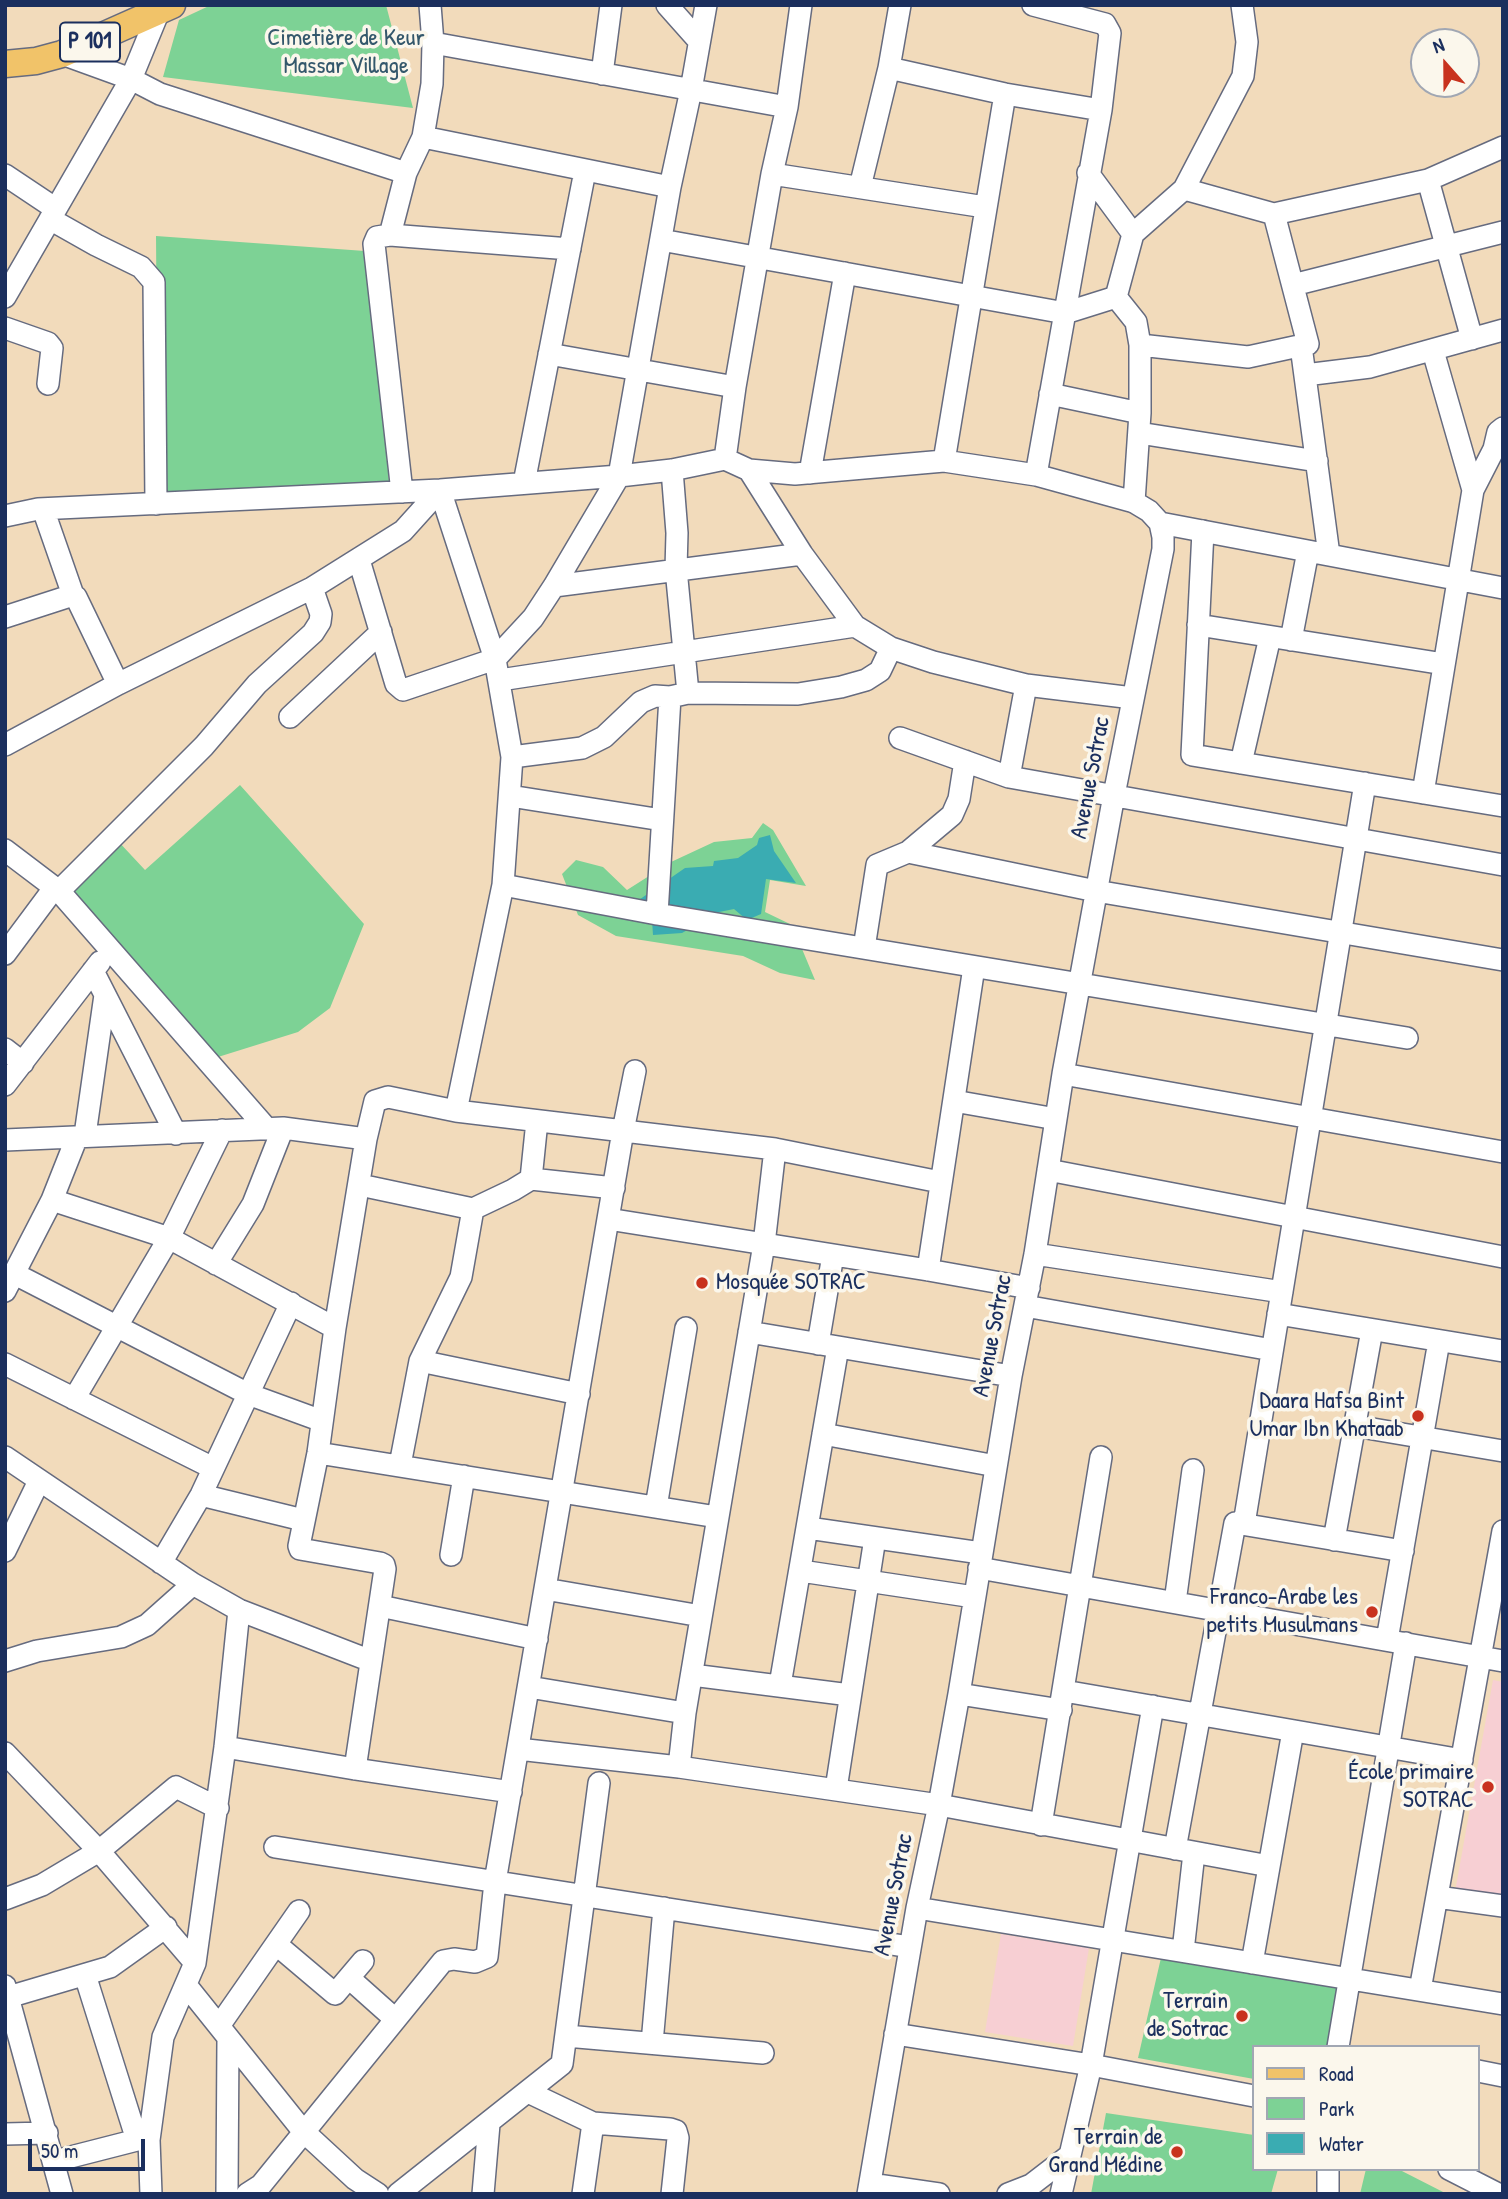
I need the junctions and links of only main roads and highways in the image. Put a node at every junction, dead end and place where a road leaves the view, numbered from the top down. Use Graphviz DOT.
graph roads {
  1 [pos="165,8"];
  2 [pos="5,64"];
  1 -- 2 [label="main road, P 101"];
}
